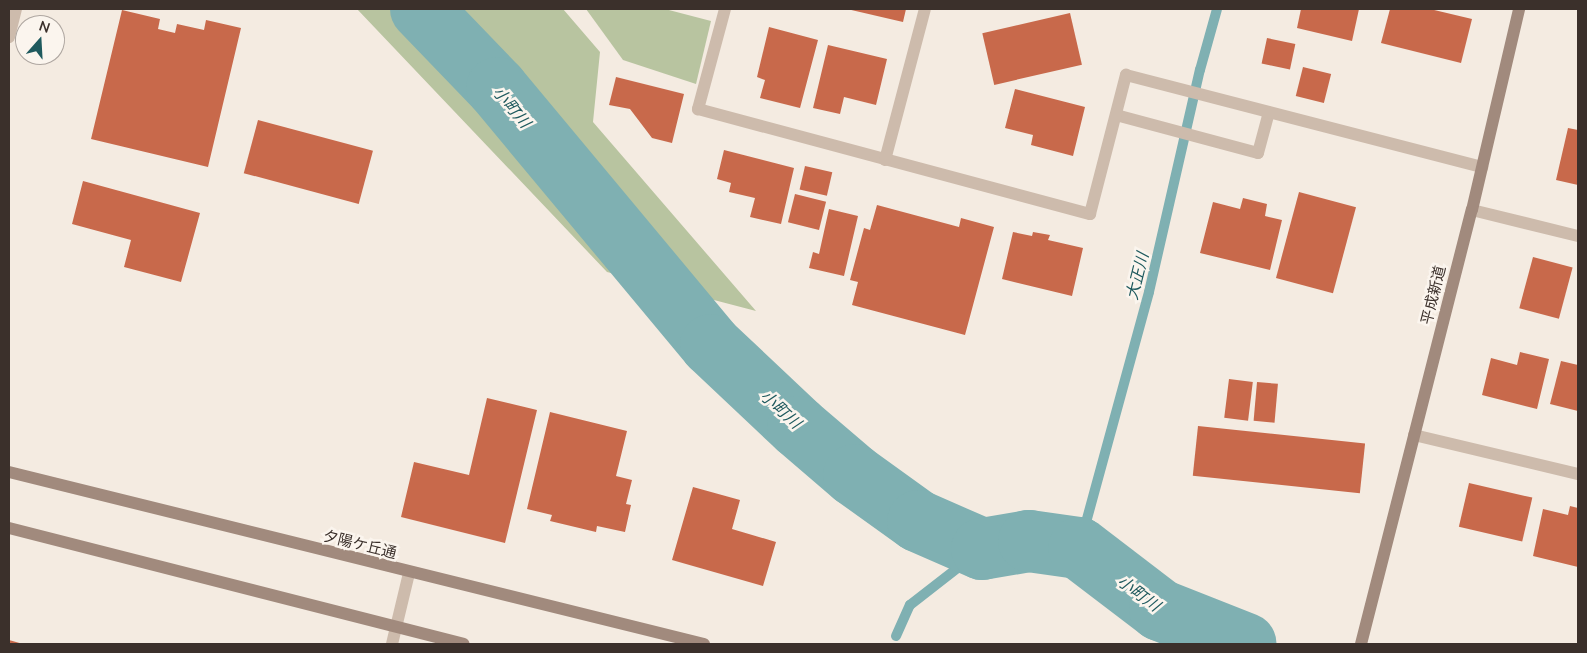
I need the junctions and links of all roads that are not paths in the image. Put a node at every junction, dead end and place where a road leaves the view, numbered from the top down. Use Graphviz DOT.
graph roads {
  1 [pos="16,9"];
  2 [pos="724,9"];
  3 [pos="925,9"];
  4 [pos="1519,9"];
  5 [pos="9,37"];
  6 [pos="1269,112"];
  7 [pos="1116,115"];
  8 [pos="885,160"];
  9 [pos="1482,166"];
  10 [pos="1472,210"];
  11 [pos="1578,236"];
  12 [pos="1414,435"];
  13 [pos="9,472"];
  14 [pos="1578,474"];
  15 [pos="9,528"];
  16 [pos="409,573"];
  17 [pos="396,628"];
  18 [pos="392,644"];
  19 [pos="462,644"];
  20 [pos="704,644"];
  21 [pos="1361,644"];
  1 -- 5 [label="street"];
  2 -- 8 [label="street"];
  3 -- 8 [label="street"];
  4 -- 9 [label="street, 平成新道"];
  6 -- 7 [label="street"];
  6 -- 7 [label="street"];
  6 -- 9 [label="street"];
  7 -- 8 [label="street"];
  9 -- 10 [label="street, 平成新道"];
  10 -- 11 [label="street"];
  10 -- 12 [label="street, 平成新道"];
  12 -- 14 [label="street"];
  12 -- 21 [label="street, 平成新道"];
  13 -- 16 [label="street, 夕陽ケ丘通"];
  15 -- 17 [label="street"];
  16 -- 17 [label="street"];
  16 -- 20 [label="street, 夕陽ケ丘通"];
  17 -- 18 [label="street"];
  17 -- 19 [label="street"];
}
